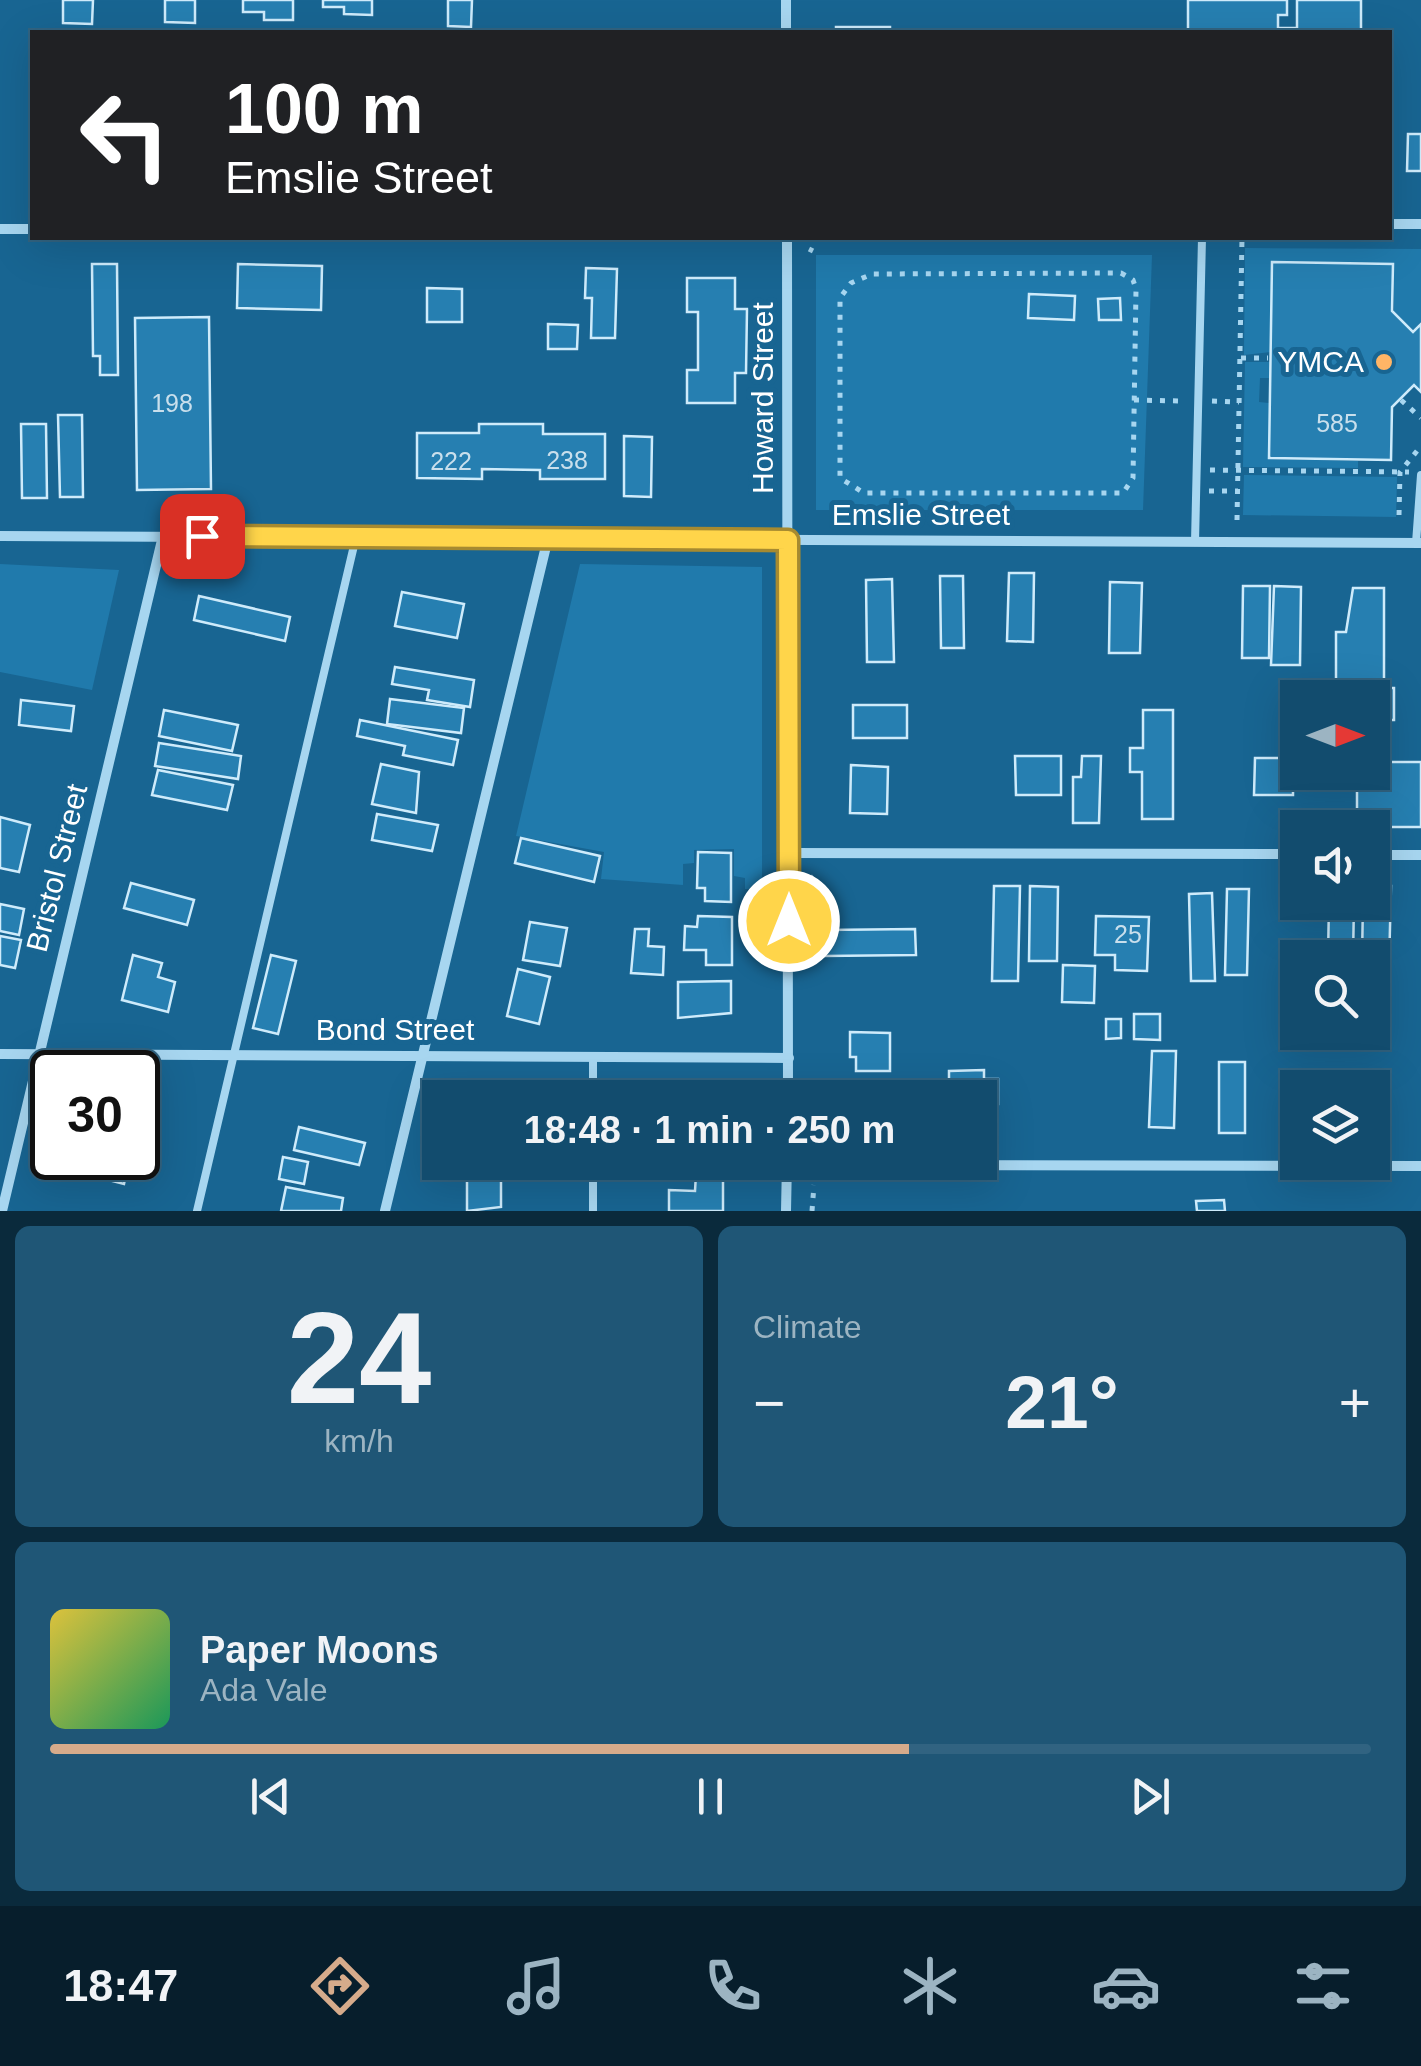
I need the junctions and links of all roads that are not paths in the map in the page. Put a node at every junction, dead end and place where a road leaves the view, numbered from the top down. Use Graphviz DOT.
graph roads {
  1 [pos="786,0"];
  2 [pos="786,30"];
  3 [pos="1392,224"];
  4 [pos="1421,224"];
  5 [pos="0,229"];
  6 [pos="30,229"];
  7 [pos="787,240"];
  8 [pos="1202,240"];
  9 [pos="1421,473"];
  10 [pos="0,536"];
  11 [pos="163,536"];
  12 [pos="356,537"];
  13 [pos="548,538"];
  14 [pos="788,540"];
  15 [pos="1195,542"];
  16 [pos="1419,543"];
  17 [pos="789,853"];
  18 [pos="1280,854"];
  19 [pos="1390,854"];
  20 [pos="1421,855"];
  21 [pos="39,1050"];
  22 [pos="0,1054"];
  23 [pos="30,1054"];
  24 [pos="160,1055"];
  25 [pos="236,1055"];
  26 [pos="423,1055"];
  27 [pos="593,1056"];
  28 [pos="789,1058"];
  29 [pos="593,1080"];
  30 [pos="788,1080"];
  31 [pos="30,1089"];
  32 [pos="997,1165"];
  33 [pos="1421,1166"];
  34 [pos="593,1180"];
  35 [pos="787,1180"];
  36 [pos="2,1211"];
  37 [pos="196,1211"];
  38 [pos="385,1211"];
  39 [pos="593,1211"];
  40 [pos="786,1211"];
  1 -- 2 [label="street"];
  3 -- 4 [label="street"];
  5 -- 6 [label="street"];
  7 -- 14 [label="street, Howard Street"];
  8 -- 15 [label="lane"];
  9 -- 16 [label="lane"];
  10 -- 11 [label="street, Emslie Street"];
  11 -- 12 [label="street, Emslie Street"];
  11 -- 21 [label="street, Bristol Street"];
  12 -- 13 [label="street, Emslie Street"];
  12 -- 25 [label="lane"];
  13 -- 14 [label="street, Emslie Street"];
  13 -- 26 [label="street"];
  14 -- 15 [label="street, Emslie Street"];
  14 -- 17 [label="street, Howard Street"];
  15 -- 16 [label="street, Emslie Street"];
  17 -- 18 [label="street"];
  17 -- 28 [label="street, Howard Street"];
  19 -- 20 [label="street"];
  22 -- 23 [label="street, Bond Street"];
  24 -- 25 [label="street, Bond Street"];
  25 -- 26 [label="street, Bond Street"];
  25 -- 37 [label="lane"];
  26 -- 27 [label="street, Bond Street"];
  26 -- 38 [label="street"];
  27 -- 28 [label="street, Bond Street"];
  27 -- 29 [label="lane"];
  28 -- 30 [label="street, Howard Street"];
  31 -- 36 [label="street, Bristol Street"];
  32 -- 33 [label="street"];
  34 -- 39 [label="lane"];
  35 -- 40 [label="street"];
}
